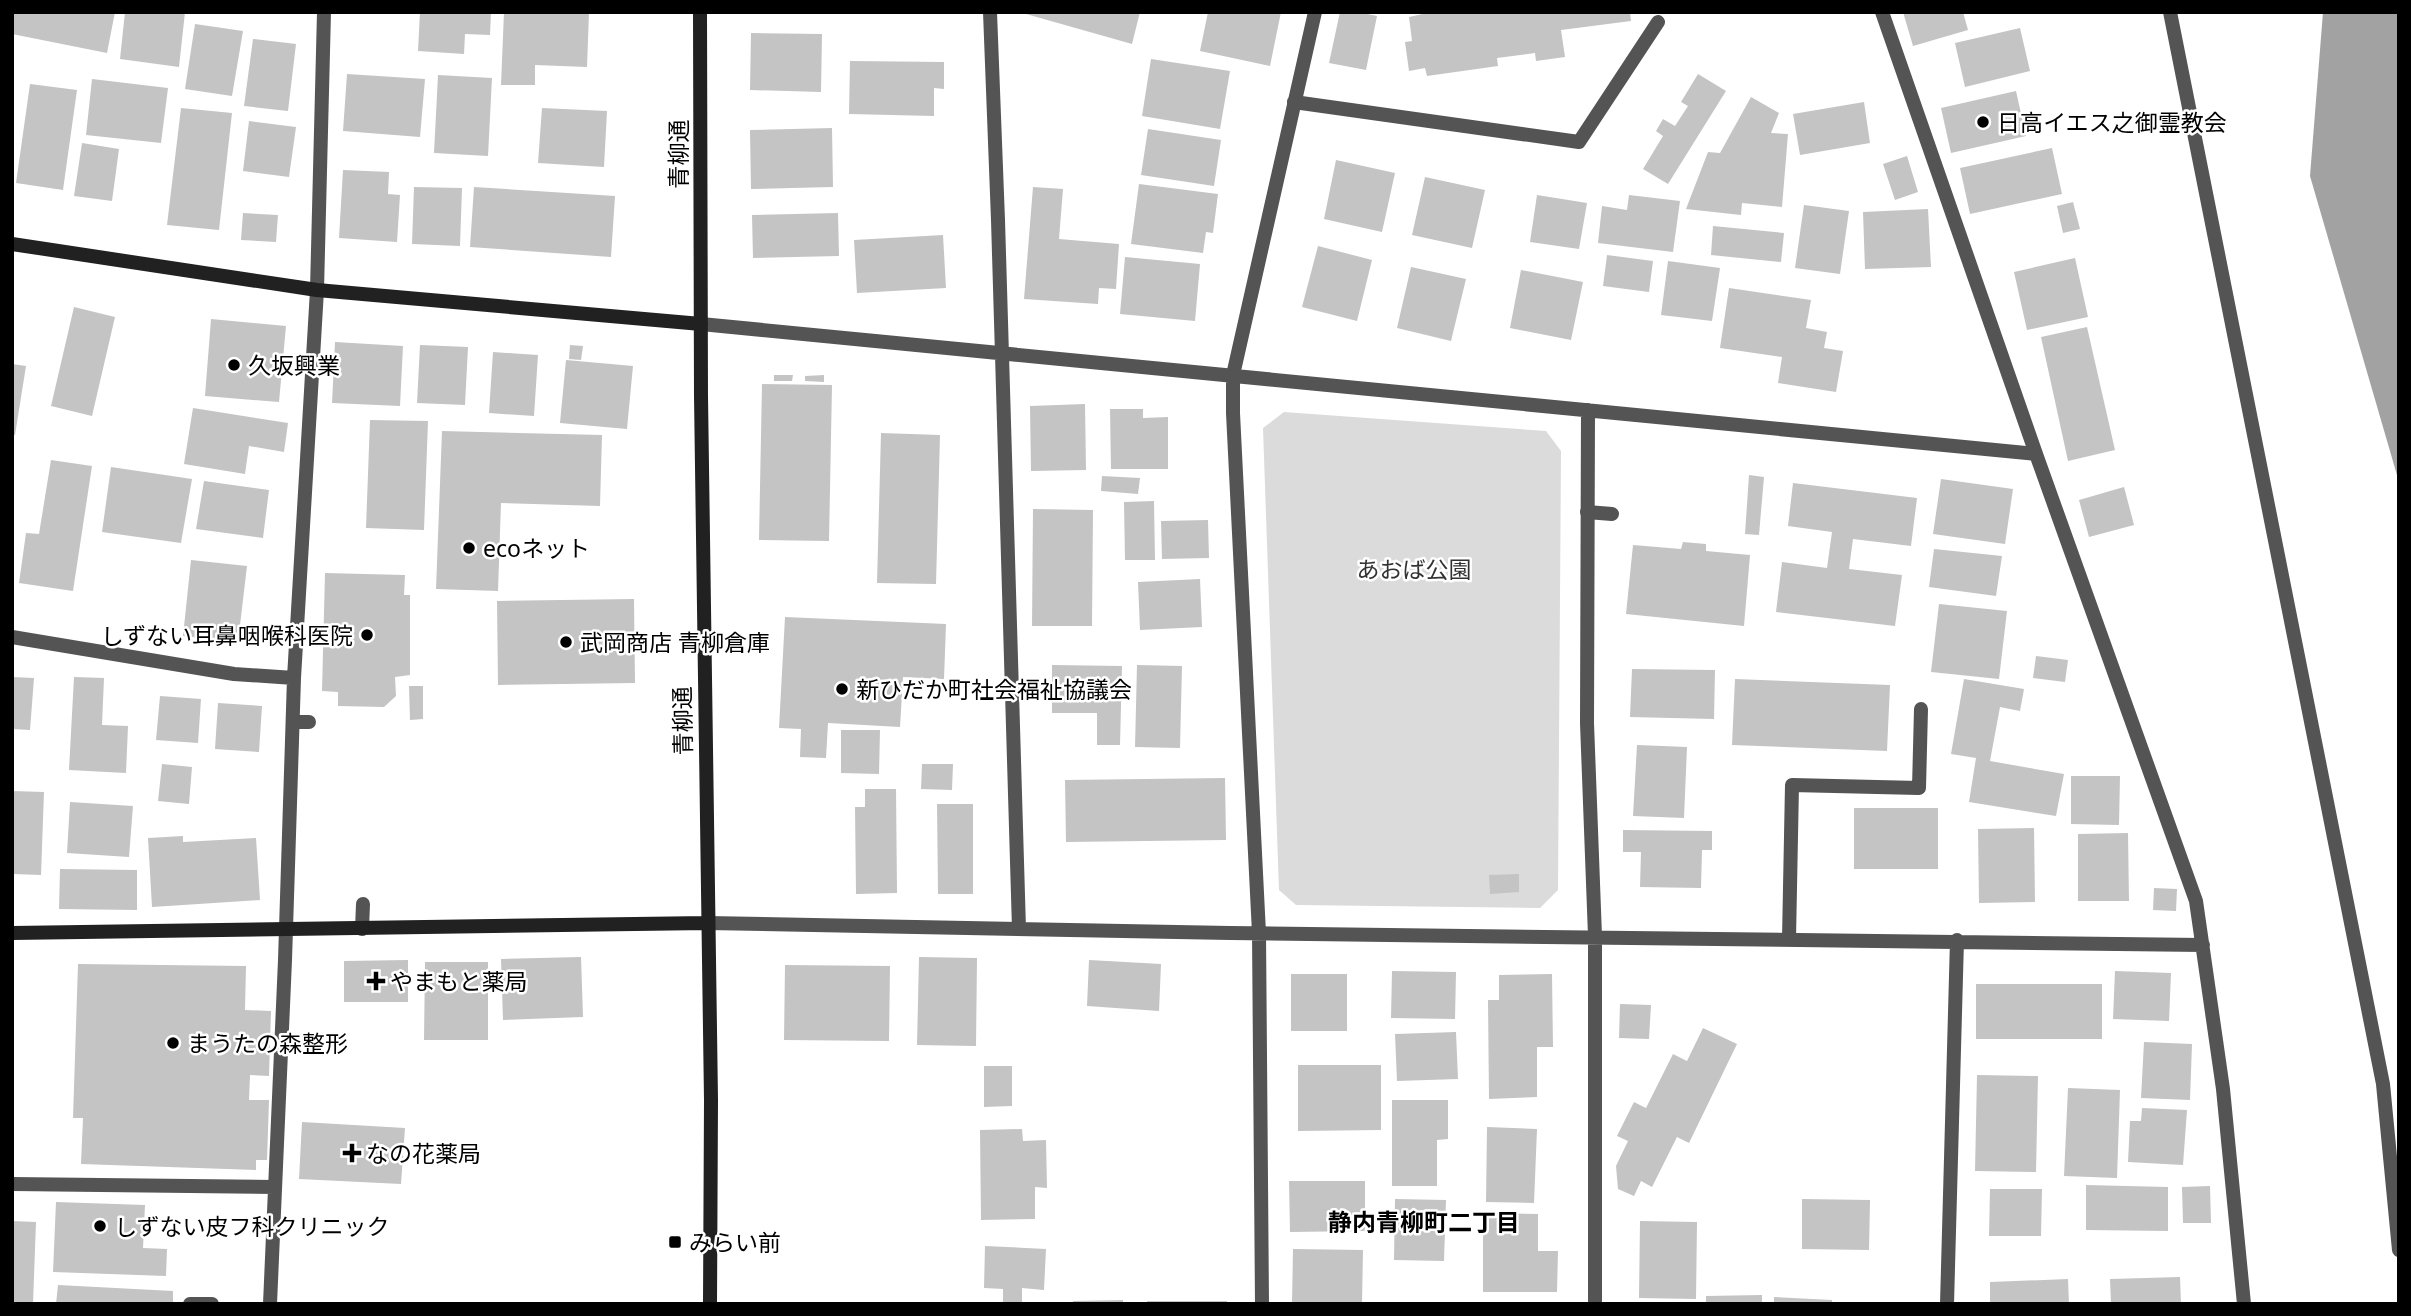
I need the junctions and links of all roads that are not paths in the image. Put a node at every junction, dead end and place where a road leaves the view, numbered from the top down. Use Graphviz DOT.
graph roads {
  1 [pos="324,12"];
  2 [pos="700,12"];
  3 [pos="990,12"];
  4 [pos="1315,12"];
  5 [pos="1882,12"];
  6 [pos="2171,12"];
  7 [pos="1658,22"];
  8 [pos="1294,102"];
  9 [pos="12,244"];
  10 [pos="317,290"];
  11 [pos="701,324"];
  12 [pos="1001,355"];
  13 [pos="1233,375"];
  14 [pos="1588,410"];
  15 [pos="2036,454"];
  16 [pos="1587,512"];
  17 [pos="1612,514"];
  18 [pos="12,637"];
  19 [pos="293,678"];
  20 [pos="1921,709"];
  21 [pos="293,722"];
  22 [pos="309,722"];
  23 [pos="363,904"];
  24 [pos="707,923"];
  25 [pos="286,929"];
  26 [pos="362,929"];
  27 [pos="1019,929"];
  28 [pos="12,933"];
  29 [pos="1259,933"];
  30 [pos="1595,936"];
  31 [pos="1789,939"];
  32 [pos="1957,940"];
  33 [pos="2203,945"];
  34 [pos="12,1184"];
  35 [pos="275,1187"];
  36 [pos="2399,1250"];
  37 [pos="190,1304"];
  38 [pos="212,1304"];
  39 [pos="270,1304"];
  40 [pos="710,1304"];
  41 [pos="1262,1304"];
  42 [pos="1595,1304"];
  43 [pos="1947,1304"];
  44 [pos="2245,1304"];
  1 -- 10 [label="street"];
  2 -- 11 [label="street, 青柳通"];
  3 -- 12 [label="street"];
  4 -- 8 [label="street"];
  5 -- 15 [label="street"];
  6 -- 36 [label="street"];
  7 -- 8 [label="street"];
  8 -- 13 [label="street"];
  9 -- 10 [label="street"];
  10 -- 11 [label="street"];
  10 -- 19 [label="street"];
  11 -- 12 [label="street"];
  11 -- 24 [label="street, 青柳通"];
  12 -- 13 [label="street"];
  12 -- 27 [label="street"];
  13 -- 14 [label="street"];
  13 -- 29 [label="street"];
  14 -- 15 [label="street"];
  14 -- 16 [label="street"];
  15 -- 33 [label="street"];
  16 -- 17 [label="street"];
  16 -- 30 [label="street"];
  18 -- 19 [label="street"];
  19 -- 21 [label="street"];
  20 -- 31 [label="street"];
  21 -- 22 [label="street"];
  21 -- 25 [label="street"];
  23 -- 26 [label="street"];
  24 -- 26 [label="street"];
  24 -- 27 [label="street"];
  24 -- 40 [label="street, 青柳通"];
  25 -- 26 [label="street"];
  25 -- 28 [label="street"];
  25 -- 35 [label="street"];
  27 -- 29 [label="street"];
  29 -- 30 [label="street"];
  29 -- 41 [label="street"];
  30 -- 31 [label="street"];
  30 -- 42 [label="street"];
  31 -- 32 [label="street"];
  32 -- 33 [label="street"];
  32 -- 43 [label="street"];
  33 -- 44 [label="street"];
  34 -- 35 [label="street"];
  35 -- 39 [label="street"];
  37 -- 38 [label="street"];
}
